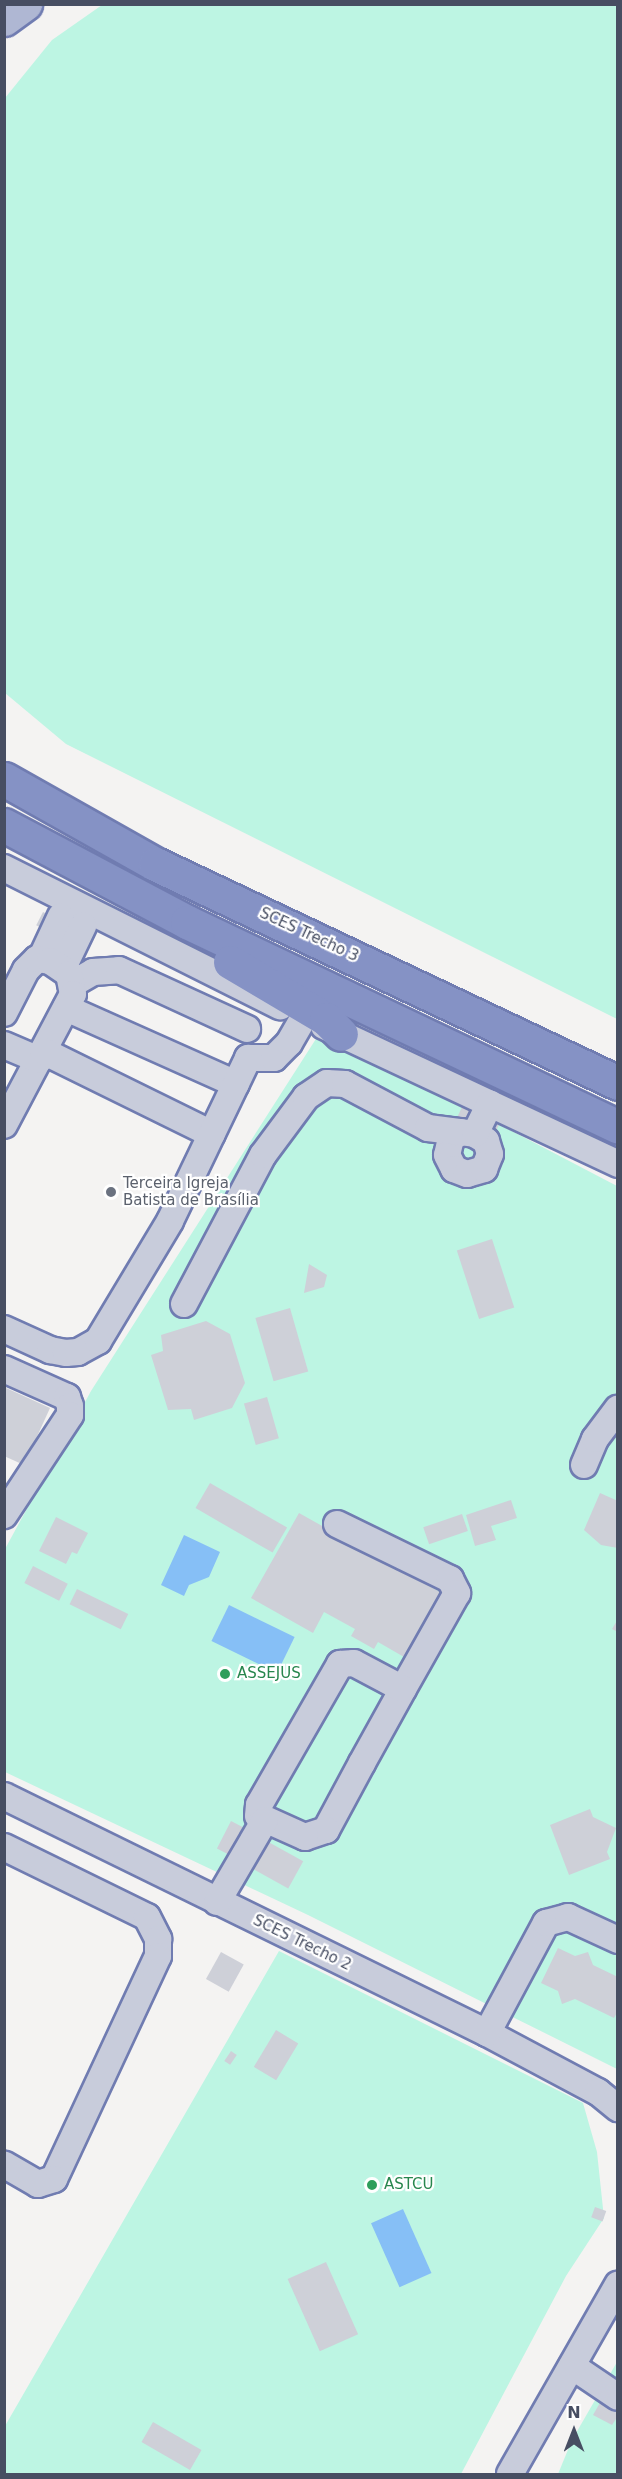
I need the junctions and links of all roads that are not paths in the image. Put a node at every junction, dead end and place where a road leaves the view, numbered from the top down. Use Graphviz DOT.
graph roads {
  1 [pos="25,4"];
  2 [pos="4,19"];
  3 [pos="4,779"];
  4 [pos="4,825"];
  5 [pos="4,868"];
  6 [pos="4,874"];
  7 [pos="82,920"];
  8 [pos="187,922"];
  9 [pos="59,970"];
  10 [pos="262,998"];
  11 [pos="66,1008"];
  12 [pos="4,1013"];
  13 [pos="304,1017"];
  14 [pos="247,1029"];
  15 [pos="340,1034"];
  16 [pos="4,1045"];
  17 [pos="41,1056"];
  18 [pos="248,1058"];
  19 [pos="618,1083"];
  20 [pos="236,1084"];
  21 [pos="490,1103"];
  22 [pos="4,1125"];
  23 [pos="618,1127"];
  24 [pos="212,1134"];
  25 [pos="618,1164"];
  26 [pos="184,1304"];
  27 [pos="4,1329"];
  28 [pos="4,1369"];
  29 [pos="618,1409"];
  30 [pos="584,1465"];
  31 [pos="11,1488"];
  32 [pos="4,1515"];
  33 [pos="337,1524"];
  34 [pos="403,1689"];
  35 [pos="4,1796"];
  36 [pos="265,1820"];
  37 [pos="4,1846"];
  38 [pos="217,1902"];
  39 [pos="618,1940"];
  40 [pos="487,2033"];
  41 [pos="608,2094"];
  42 [pos="618,2108"];
  43 [pos="4,2164"];
  44 [pos="618,2285"];
  45 [pos="572,2366"];
  46 [pos="612,2389"];
  47 [pos="510,2475"];
  1 -- 2 [label="main road"];
  3 -- 19 [label="highway, SCES Trecho 3"];
  4 -- 8 [label="highway"];
  5 -- 7 [label="street"];
  6 -- 7 [label="street"];
  7 -- 9 [label="street"];
  7 -- 10 [label="street"];
  8 -- 15 [label="highway"];
  8 -- 23 [label="highway"];
  9 -- 11 [label="street"];
  9 -- 12 [label="street"];
  9 -- 14 [label="street"];
  10 -- 13 [label="street"];
  10 -- 14 [label="street"];
  11 -- 17 [label="street"];
  11 -- 20 [label="street"];
  13 -- 15 [label="street"];
  13 -- 18 [label="street"];
  14 -- 18 [label="street"];
  15 -- 21 [label="street"];
  16 -- 17 [label="street"];
  17 -- 22 [label="street"];
  17 -- 24 [label="street"];
  18 -- 20 [label="street"];
  20 -- 24 [label="street"];
  21 -- 25 [label="street"];
  21 -- 26 [label="street"];
  24 -- 27 [label="street"];
  28 -- 31 [label="street"];
  29 -- 30 [label="street"];
  31 -- 32 [label="street"];
  33 -- 34 [label="street"];
  34 -- 36 [label="street"];
  34 -- 36 [label="street"];
  35 -- 38 [label="street, SCES Trecho 2"];
  36 -- 38 [label="street"];
  37 -- 43 [label="street"];
  38 -- 40 [label="street, SCES Trecho 2"];
  39 -- 40 [label="street"];
  40 -- 41 [label="street, SCES Trecho 2"];
  41 -- 42 [label="street, SCES Trecho 2"];
  44 -- 45 [label="street"];
  45 -- 46 [label="street"];
  45 -- 47 [label="street"];
}
